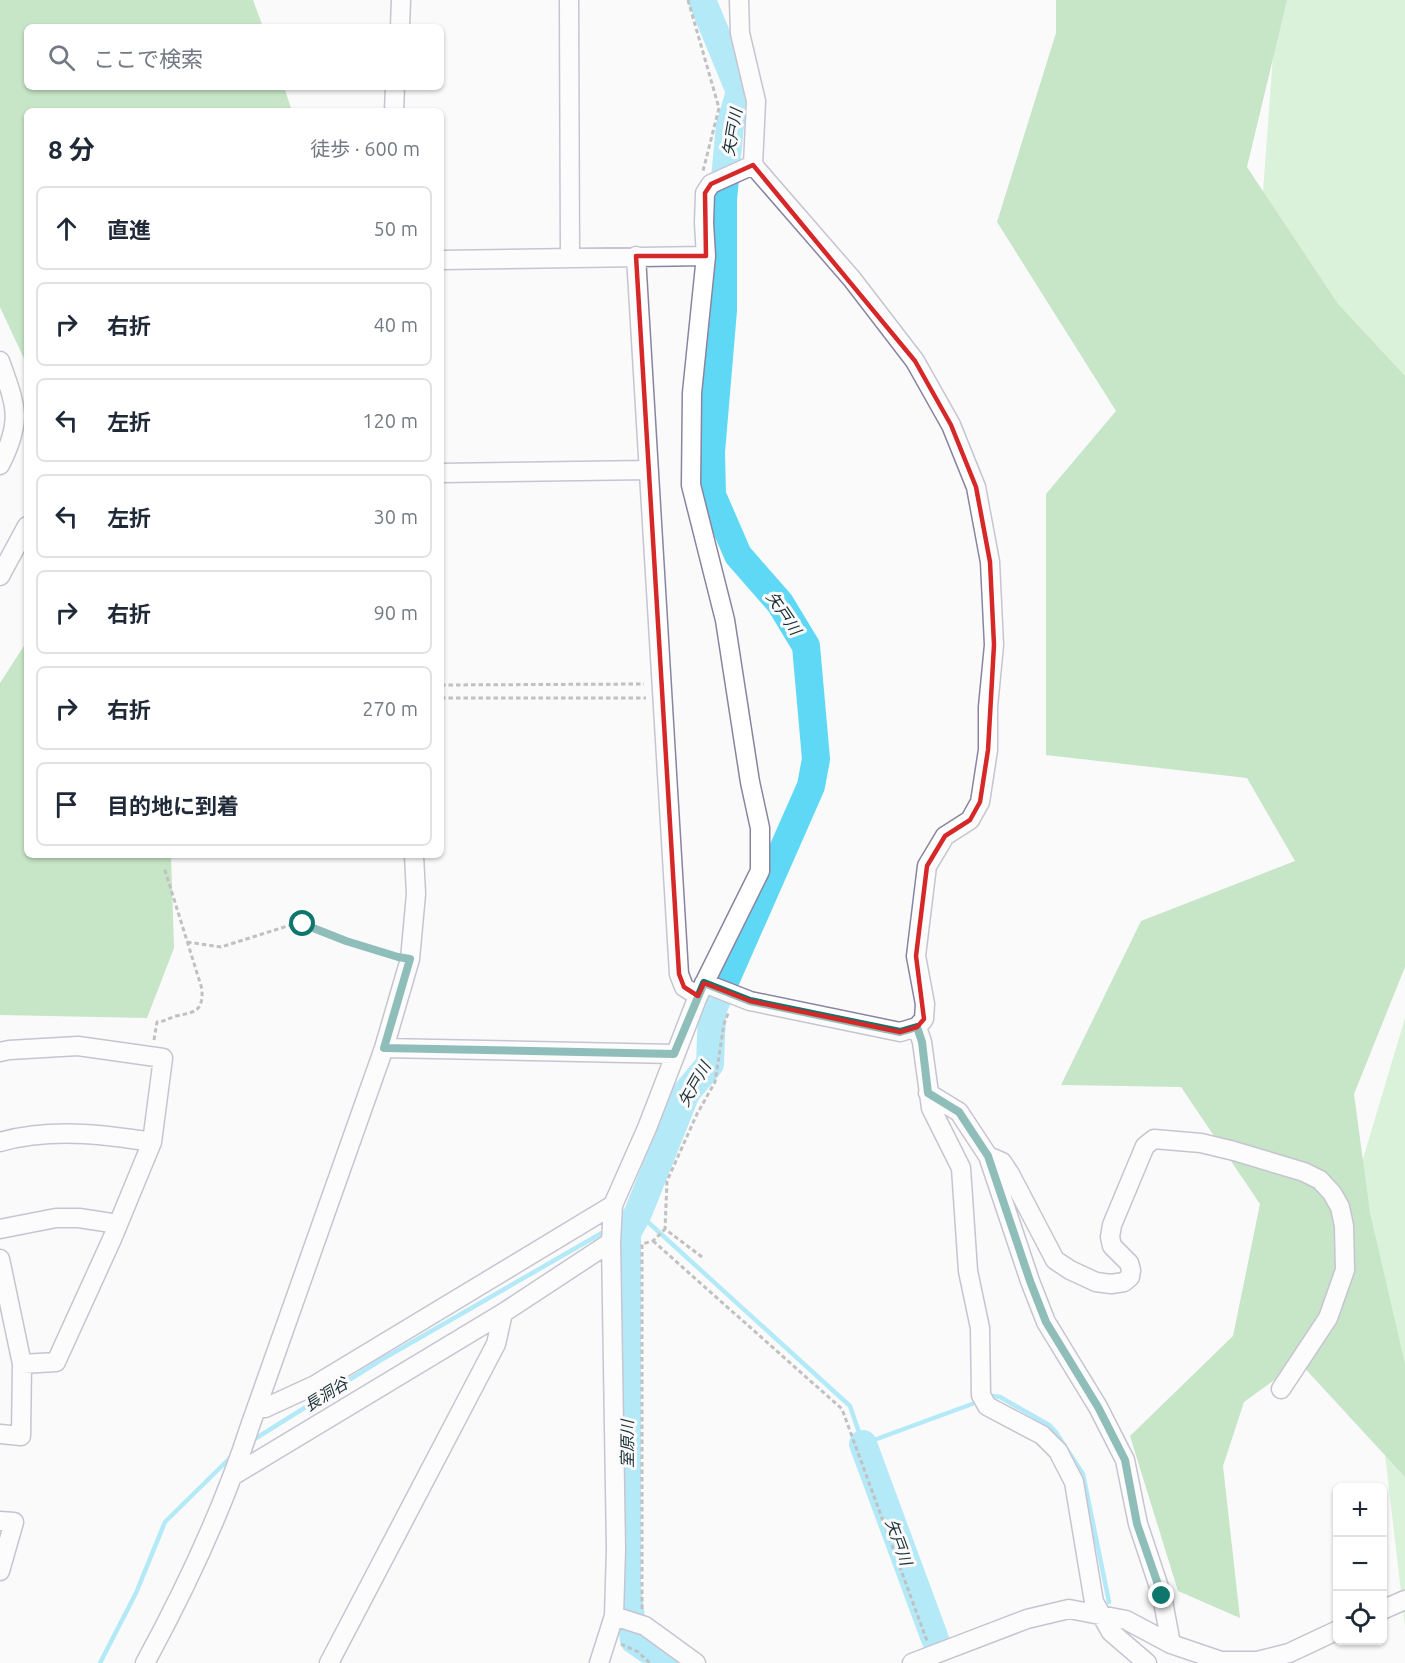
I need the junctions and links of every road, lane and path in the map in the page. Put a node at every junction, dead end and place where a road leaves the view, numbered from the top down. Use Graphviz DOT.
graph roads {
  1 [pos="401,0"];
  2 [pos="568,0"];
  3 [pos="688,0"];
  4 [pos="739,0"];
  5 [pos="400,24"];
  6 [pos="395,90"];
  7 [pos="394,108"];
  8 [pos="753,165"];
  9 [pos="708,188"];
  10 [pos="636,256"];
  11 [pos="706,256"];
  12 [pos="570,258"];
  13 [pos="444,260"];
  14 [pos="0,361"];
  15 [pos="8,412"];
  16 [pos="0,465"];
  17 [pos="648,470"];
  18 [pos="444,472"];
  19 [pos="24,532"];
  20 [pos="0,576"];
  21 [pos="444,685"];
  22 [pos="662,691"];
  23 [pos="444,698"];
  24 [pos="414,858"];
  25 [pos="164,867"];
  26 [pos="187,942"];
  27 [pos="410,959"];
  28 [pos="701,990"];
  29 [pos="734,994"];
  30 [pos="917,1027"];
  31 [pos="384,1048"];
  32 [pos="0,1052"];
  33 [pos="674,1054"];
  34 [pos="152,1056"];
  35 [pos="928,1093"];
  36 [pos="0,1142"];
  37 [pos="152,1142"];
  38 [pos="988,1156"];
  39 [pos="613,1210"];
  40 [pos="118,1224"];
  41 [pos="0,1229"];
  42 [pos="665,1229"];
  43 [pos="653,1241"];
  44 [pos="611,1242"];
  45 [pos="702,1257"];
  46 [pos="0,1259"];
  47 [pos="503,1313"];
  48 [pos="22,1364"];
  49 [pos="1281,1389"];
  50 [pos="256,1406"];
  51 [pos="0,1434"];
  52 [pos="234,1475"];
  53 [pos="0,1521"];
  54 [pos="0,1571"];
  55 [pos="1405,1599"];
  56 [pos="1387,1608"];
  57 [pos="1099,1614"];
  58 [pos="614,1616"];
  59 [pos="645,1626"];
  60 [pos="1333,1632"];
  61 [pos="608,1639"];
  62 [pos="1172,1644"];
  63 [pos="933,1659"];
  64 [pos="145,1663"];
  65 [pos="329,1663"];
  66 [pos="599,1663"];
  67 [pos="650,1663"];
  68 [pos="696,1663"];
  69 [pos="912,1663"];
  70 [pos="1147,1663"];
  1 -- 5 [label="street"];
  2 -- 12 [label="street"];
  3 -- 9 [label="path"];
  4 -- 8 [label="street"];
  6 -- 7 [label="street"];
  8 -- 9 [label="street"];
  8 -- 30 [label="street"];
  9 -- 11 [label="street"];
  10 -- 11 [label="street"];
  10 -- 12 [label="street"];
  10 -- 17 [label="street"];
  11 -- 28 [label="street"];
  12 -- 13 [label="street"];
  14 -- 15 [label="street"];
  15 -- 16 [label="street"];
  17 -- 18 [label="street"];
  17 -- 22 [label="street"];
  19 -- 20 [label="street"];
  21 -- 22 [label="path"];
  22 -- 23 [label="path"];
  22 -- 28 [label="street"];
  24 -- 27 [label="street"];
  25 -- 26 [label="path"];
  26 -- 27 [label="path"];
  26 -- 34 [label="path"];
  27 -- 31 [label="street"];
  28 -- 29 [label="street"];
  28 -- 33 [label="street"];
  29 -- 30 [label="street"];
  29 -- 42 [label="path"];
  30 -- 35 [label="street"];
  31 -- 33 [label="street"];
  31 -- 50 [label="street"];
  32 -- 34 [label="street"];
  33 -- 39 [label="street"];
  34 -- 37 [label="street"];
  35 -- 38 [label="street"];
  35 -- 57 [label="street"];
  36 -- 37 [label="street"];
  37 -- 40 [label="street"];
  38 -- 49 [label="street"];
  38 -- 62 [label="street"];
  39 -- 44 [label="street"];
  39 -- 50 [label="street"];
  40 -- 41 [label="street"];
  40 -- 48 [label="street"];
  42 -- 43 [label="path"];
  42 -- 45 [label="path"];
  43 -- 59 [label="path"];
  43 -- 63 [label="path"];
  44 -- 47 [label="street"];
  44 -- 58 [label="street"];
  46 -- 48 [label="street"];
  47 -- 52 [label="street"];
  47 -- 65 [label="street"];
  48 -- 51 [label="street"];
  50 -- 52 [label="street"];
  52 -- 64 [label="street"];
  53 -- 54 [label="street"];
  55 -- 56 [label="street"];
  57 -- 62 [label="street"];
  57 -- 63 [label="street"];
  57 -- 70 [label="street"];
  58 -- 59 [label="street"];
  58 -- 61 [label="street"];
  59 -- 68 [label="street"];
  60 -- 62 [label="street"];
  61 -- 66 [label="street"];
  61 -- 67 [label="path"];
  63 -- 69 [label="street"];
}
